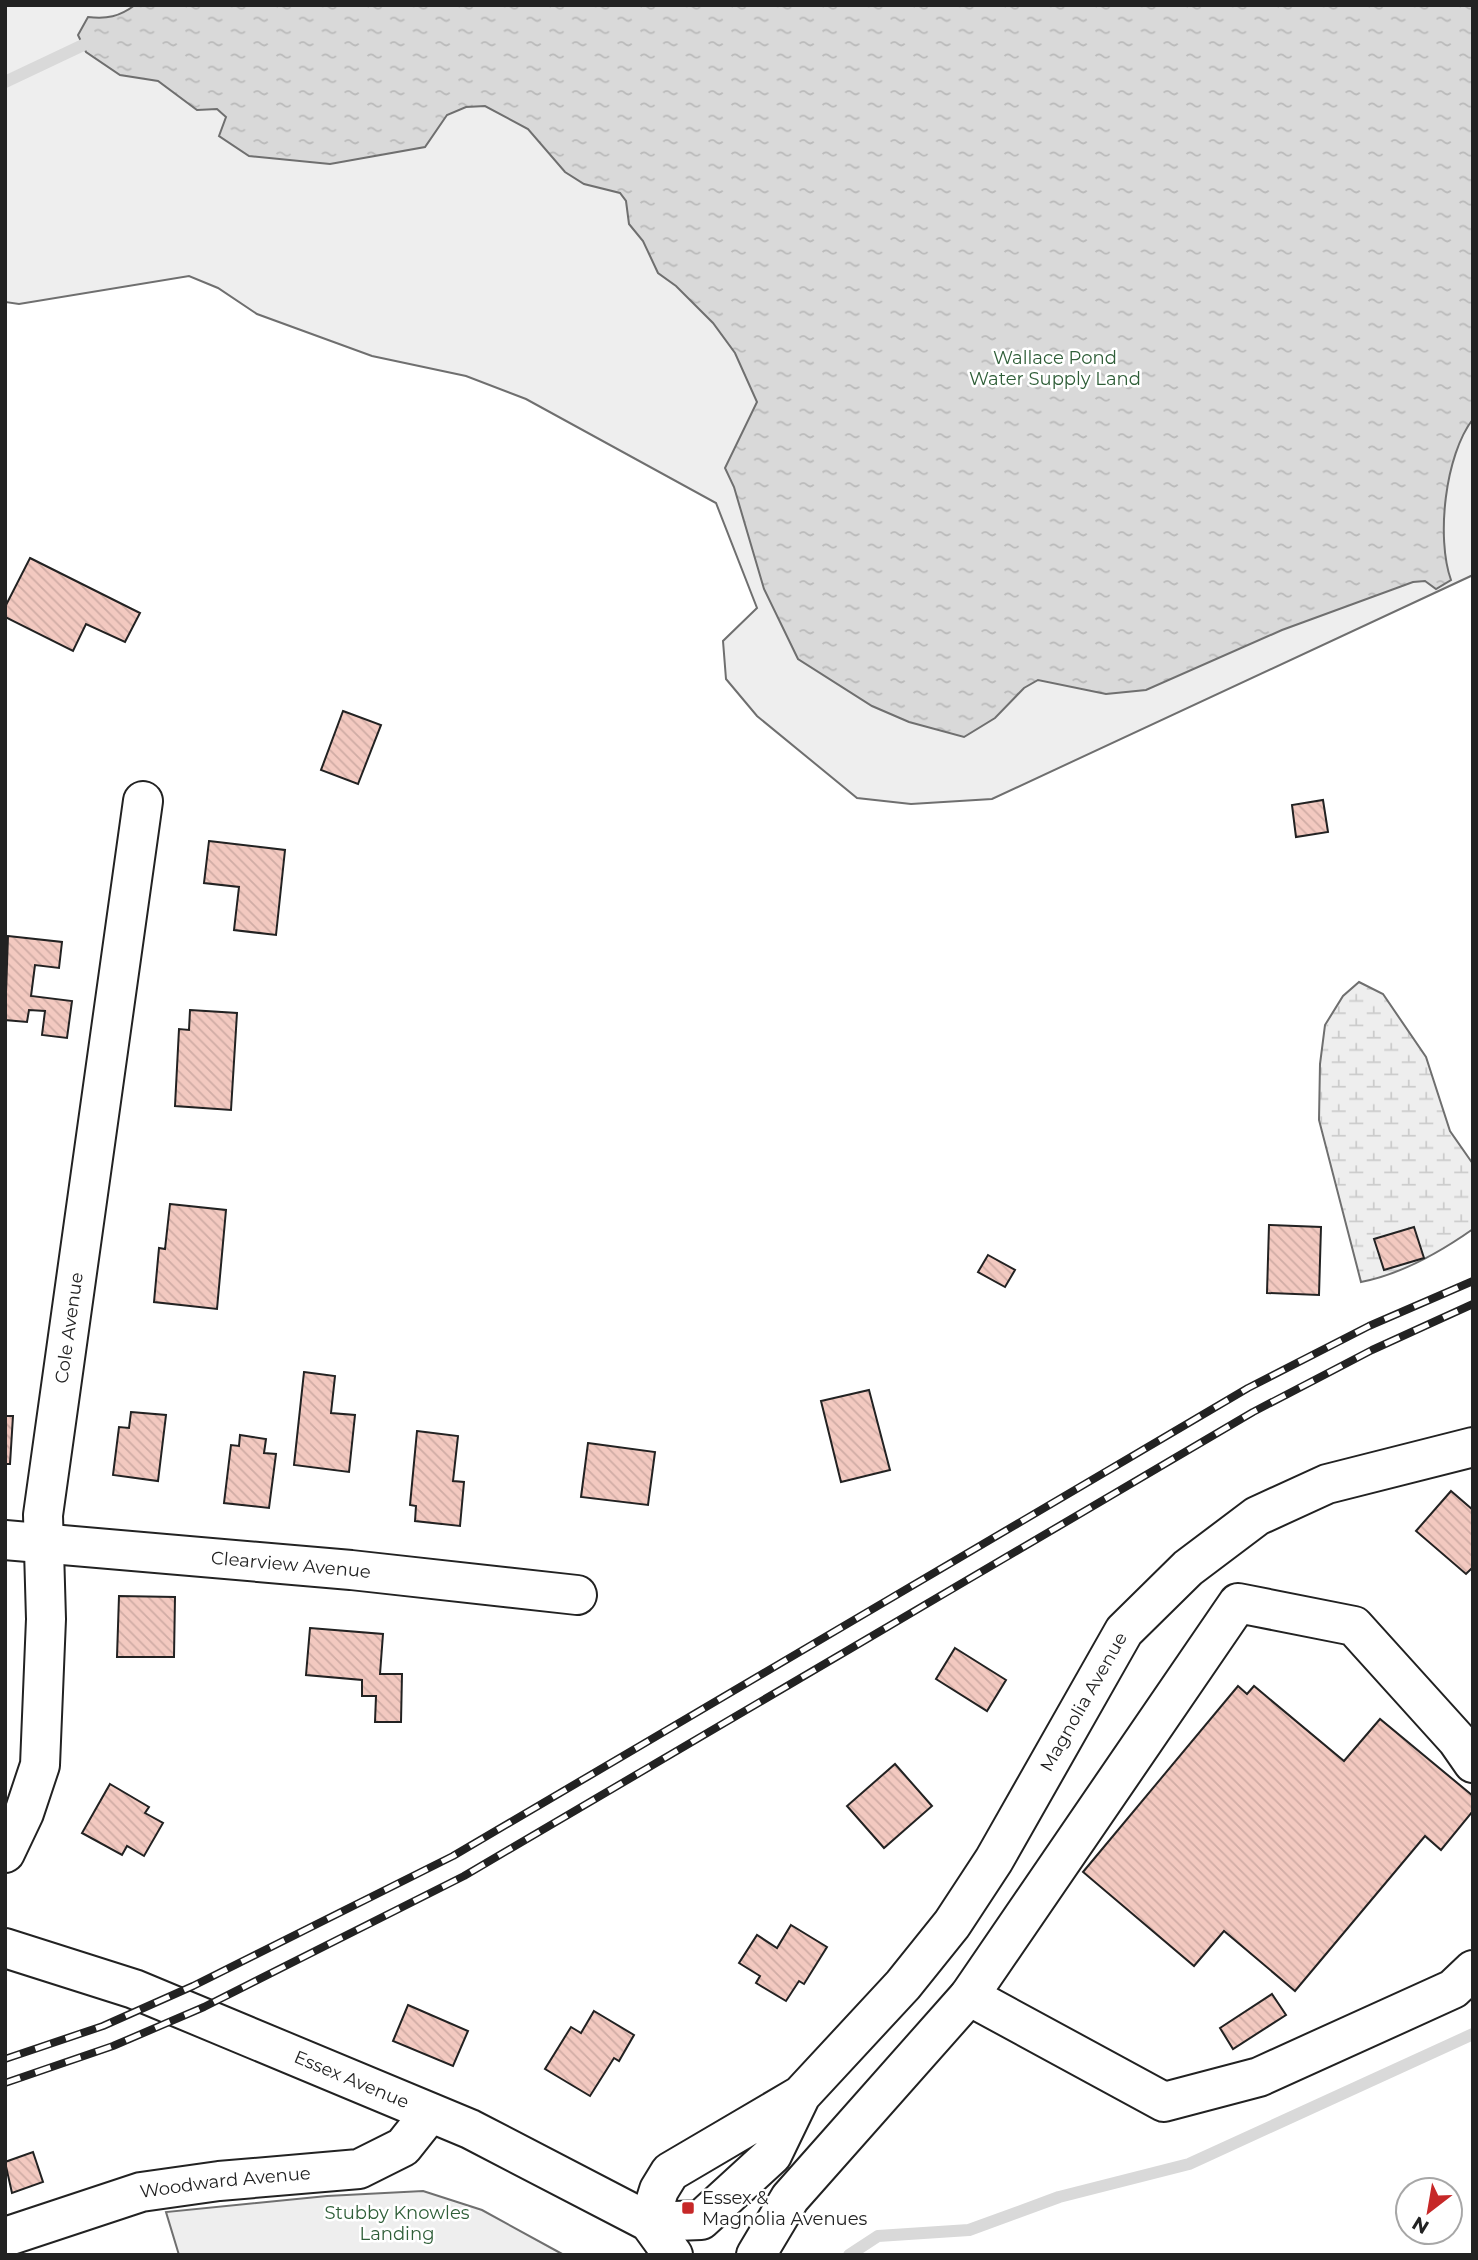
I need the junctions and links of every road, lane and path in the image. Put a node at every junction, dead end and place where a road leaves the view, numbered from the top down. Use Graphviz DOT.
graph roads {
  1 [pos="143,801"];
  2 [pos="1473,1447"];
  3 [pos="5,1540"];
  4 [pos="47,1544"];
  5 [pos="1188,1568"];
  6 [pos="577,1595"];
  7 [pos="1238,1603"];
  8 [pos="1473,1763"];
  9 [pos="5,1853"];
  10 [pos="5,1948"];
  11 [pos="1473,1970"];
  12 [pos="969,1996"];
  13 [pos="801,2095"];
  14 [pos="430,2113"];
  15 [pos="649,2222"];
  16 [pos="5,2237"];
  17 [pos="673,2255"];
  18 [pos="756,2255"];
  1 -- 4 [label="street, Cole Avenue"];
  2 -- 5 [label="street, Magnolia Avenue"];
  3 -- 4 [label="street, Clearview Avenue"];
  4 -- 6 [label="street, Clearview Avenue"];
  4 -- 9 [label="street, Cole Avenue"];
  5 -- 7 [label="street"];
  5 -- 13 [label="street, Magnolia Avenue"];
  7 -- 8 [label="street"];
  7 -- 12 [label="street"];
  10 -- 14 [label="street, Essex Avenue"];
  11 -- 12 [label="street"];
  12 -- 18 [label="street"];
  13 -- 15 [label="street, Magnolia Avenue"];
  13 -- 15 [label="street, Magnolia Avenue"];
  14 -- 15 [label="street, Essex Avenue"];
  14 -- 16 [label="street, Woodward Avenue"];
  15 -- 17 [label="street, Essex Avenue"];
}
